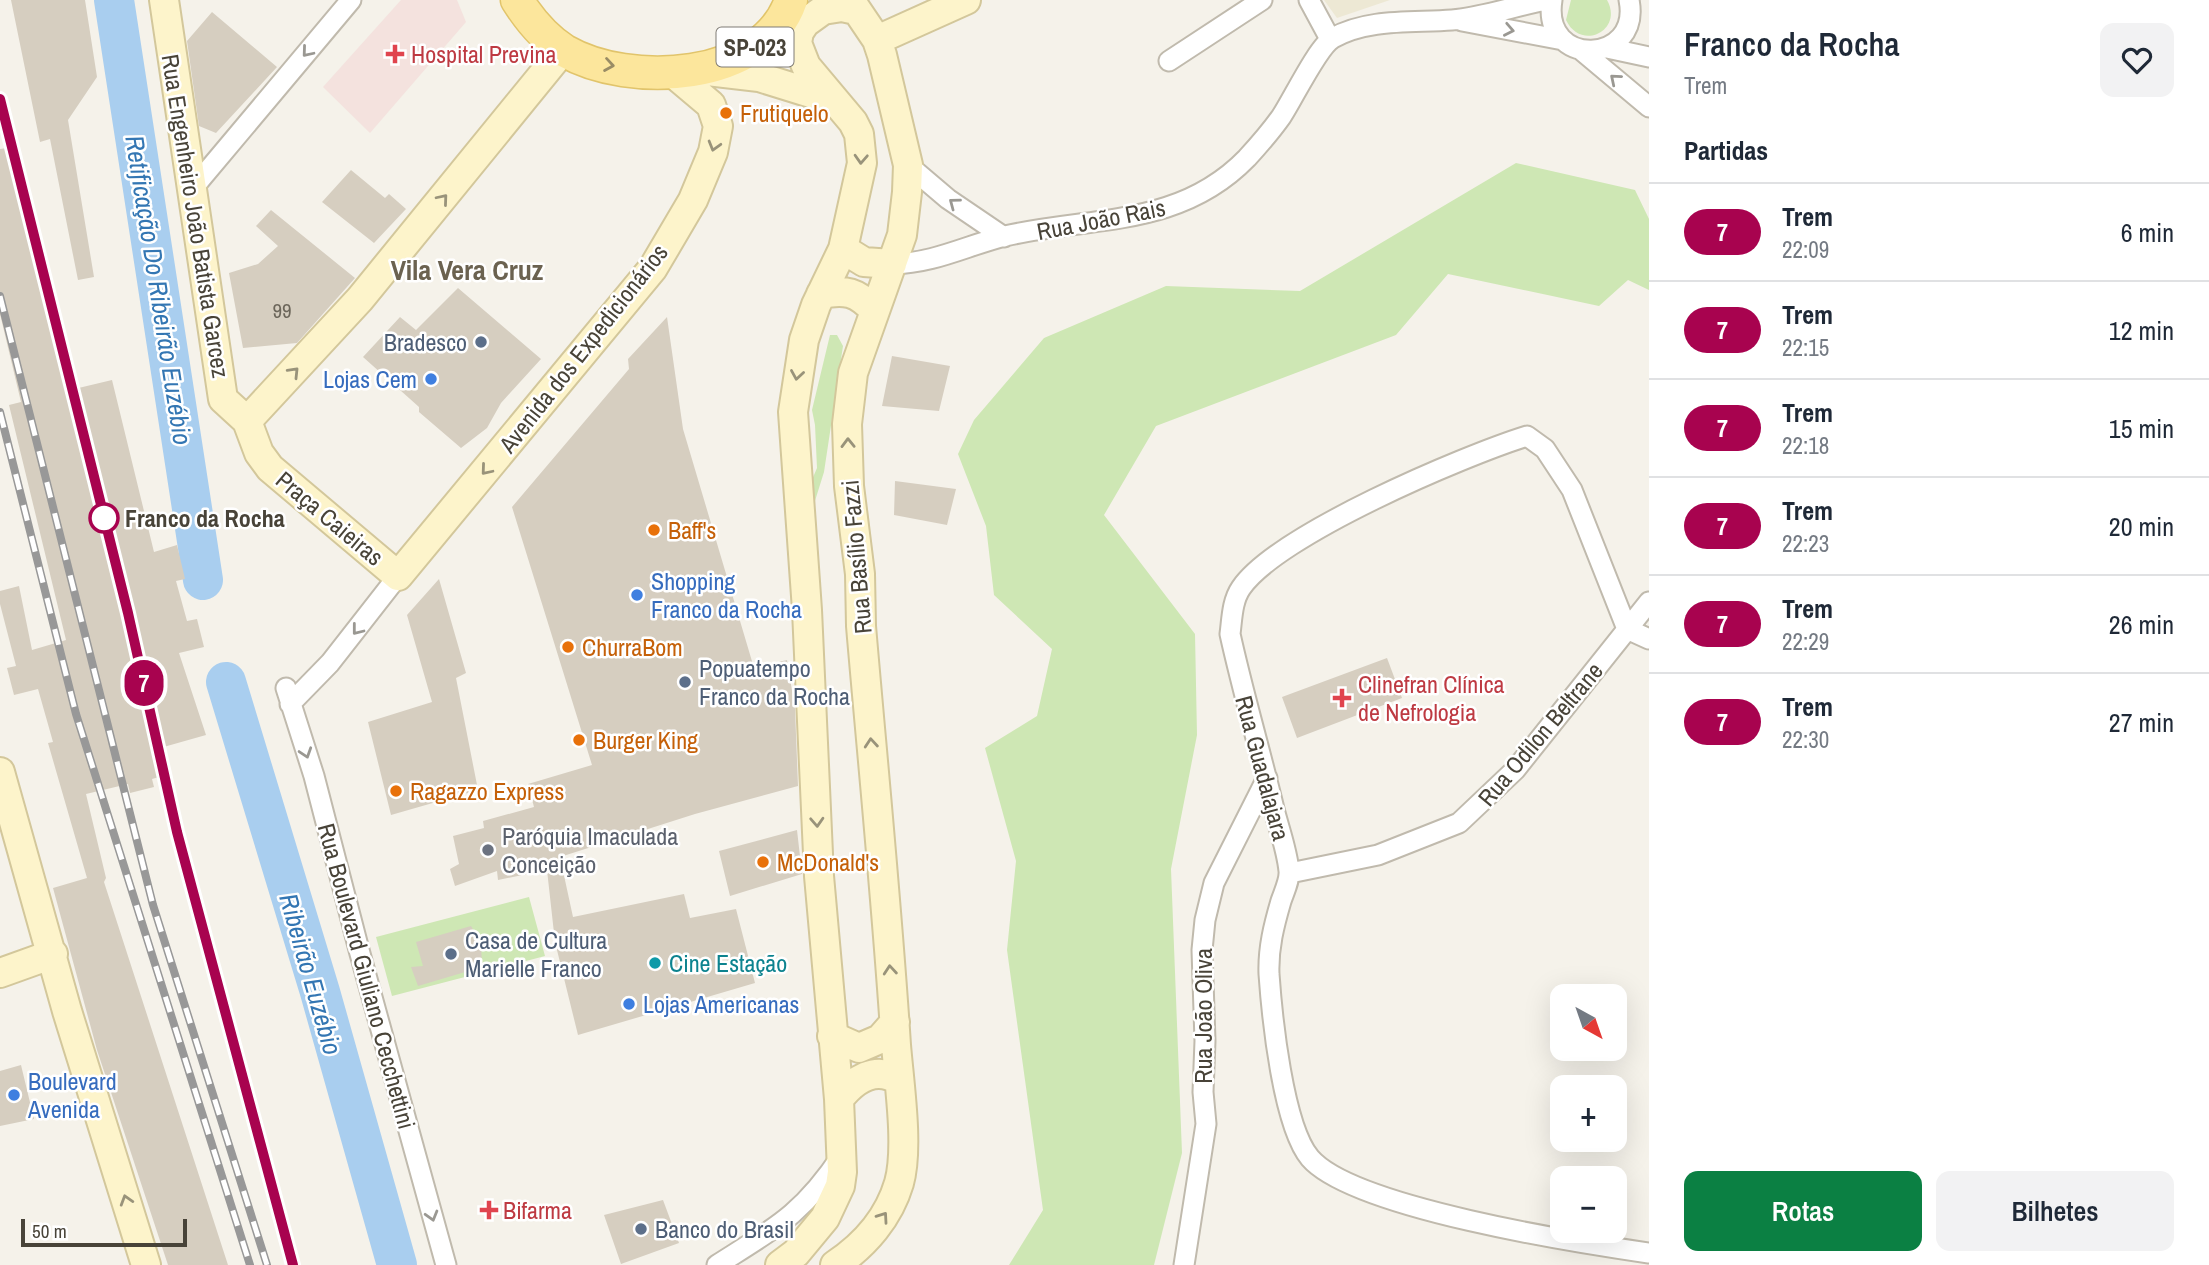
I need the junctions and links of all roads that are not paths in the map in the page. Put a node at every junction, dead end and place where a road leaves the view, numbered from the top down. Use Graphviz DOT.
graph roads {
  1 [pos="164,0"];
  2 [pos="351,0"];
  3 [pos="517,0"];
  4 [pos="791,0"];
  5 [pos="966,0"];
  6 [pos="1262,0"];
  7 [pos="1309,0"];
  8 [pos="1546,0"];
  9 [pos="1552,0"];
  10 [pos="1629,0"];
  11 [pos="853,5"];
  12 [pos="1455,20"];
  13 [pos="1330,39"];
  14 [pos="877,40"];
  15 [pos="1563,40"];
  16 [pos="1607,48"];
  17 [pos="563,50"];
  18 [pos="1581,50"];
  19 [pos="1649,57"];
  20 [pos="1169,61"];
  21 [pos="686,72"];
  22 [pos="833,100"];
  23 [pos="1649,107"];
  24 [pos="908,165"];
  25 [pos="194,187"];
  26 [pos="1004,237"];
  27 [pos="843,249"];
  28 [pos="892,264"];
  29 [pos="821,294"];
  30 [pos="874,310"];
  31 [pos="247,421"];
  32 [pos="398,576"];
  33 [pos="1649,602"];
  34 [pos="1628,629"];
  35 [pos="1649,639"];
  36 [pos="288,696"];
  37 [pos="0,772"];
  38 [pos="1267,778"];
  39 [pos="1290,873"];
  40 [pos="53,954"];
  41 [pos="0,973"];
  42 [pos="895,1022"];
  43 [pos="832,1036"];
  44 [pos="899,1082"];
  45 [pos="839,1099"];
  46 [pos="842,1154"];
  47 [pos="1649,1253"];
  48 [pos="146,1265"];
  49 [pos="446,1265"];
  50 [pos="717,1265"];
  51 [pos="780,1265"];
  52 [pos="835,1265"];
  53 [pos="1184,1265"];
  1 -- 25 [label="main road, Rua Engenheiro João Batista Garcez"];
  2 -- 25 [label="street, one-way"];
  3 -- 17 [label="main road, SP-023"];
  4 -- 21 [label="main road, SP-023"];
  5 -- 14 [label="main road"];
  6 -- 20 [label="street"];
  7 -- 13 [label="street"];
  8 -- 12 [label="street"];
  9 -- 15 [label="street"];
  10 -- 16 [label="street"];
  11 -- 14 [label="main road, Rua Basílio Fazzi"];
  11 -- 22 [label="main road"];
  12 -- 13 [label="street"];
  12 -- 15 [label="street, one-way"];
  13 -- 26 [label="street, Rua João Rais"];
  14 -- 24 [label="main road, Rua Basílio Fazzi"];
  15 -- 18 [label="street"];
  16 -- 18 [label="street"];
  16 -- 19 [label="street"];
  17 -- 21 [label="main road, SP-023, one-way"];
  31 -- 17 [label="main road, one-way"];
  23 -- 18 [label="street, one-way"];
  21 -- 22 [label="main road, SP-023"];
  21 -- 32 [label="main road, Avenida dos Expedicionários, one-way"];
  22 -- 27 [label="main road, one-way"];
  26 -- 24 [label="street, Rua João Rais, one-way"];
  24 -- 28 [label="main road, Rua Basílio Fazzi"];
  25 -- 31 [label="main road, Rua Engenheiro João Batista Garcez"];
  26 -- 28 [label="street, Rua João Rais"];
  27 -- 28 [label="main road"];
  27 -- 29 [label="main road"];
  28 -- 30 [label="main road, Rua Basílio Fazzi"];
  29 -- 30 [label="main road"];
  29 -- 43 [label="main road, one-way"];
  42 -- 30 [label="main road, Rua Basílio Fazzi, one-way"];
  31 -- 32 [label="main road, Praça Caieiras"];
  32 -- 36 [label="street, Praça Caieiras, one-way"];
  33 -- 34 [label="street, Rua Odilon Beltrane"];
  34 -- 35 [label="street"];
  34 -- 38 [label="street, Rua Guadalajara"];
  34 -- 39 [label="street, Rua Odilon Beltrane"];
  36 -- 49 [label="street, Rua Boulevard Giuliano Cecchettini, one-way"];
  37 -- 40 [label="main road"];
  38 -- 39 [label="street, Rua Guadalajara"];
  38 -- 53 [label="street, Rua João Oliva"];
  39 -- 47 [label="street, Rua Guadalajara"];
  40 -- 41 [label="main road"];
  48 -- 40 [label="main road, one-way"];
  42 -- 43 [label="main road"];
  42 -- 44 [label="main road, Rua Basílio Fazzi"];
  43 -- 45 [label="main road"];
  44 -- 45 [label="main road"];
  52 -- 44 [label="main road, Rua Basílio Fazzi, one-way"];
  45 -- 46 [label="main road"];
  46 -- 50 [label="street"];
  46 -- 51 [label="main road"];
}
